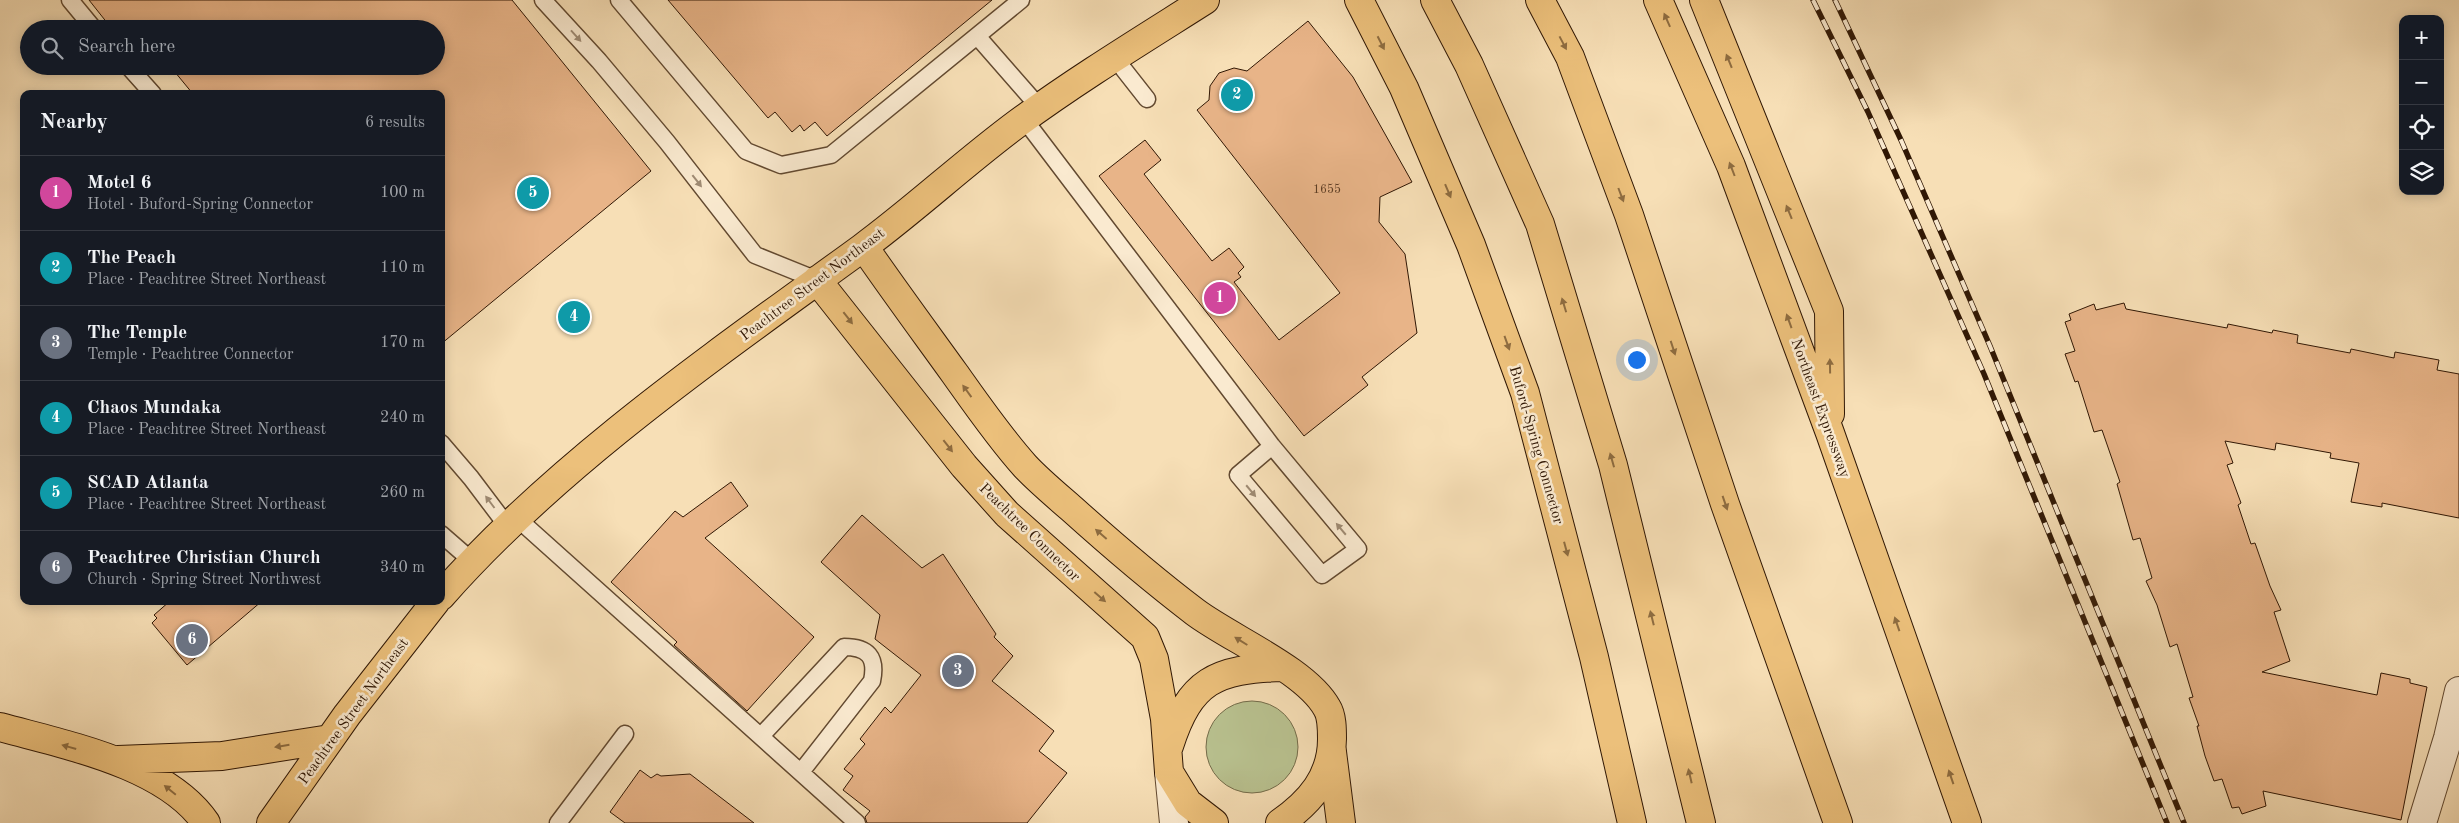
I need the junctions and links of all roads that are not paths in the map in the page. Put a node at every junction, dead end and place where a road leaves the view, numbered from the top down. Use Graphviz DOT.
graph roads {
  1 [pos="70,0"];
  2 [pos="543,0"];
  3 [pos="619,0"];
  4 [pos="1021,0"];
  5 [pos="1206,0"];
  6 [pos="1359,0"];
  7 [pos="1435,0"];
  8 [pos="1540,0"];
  9 [pos="1658,0"];
  10 [pos="1704,0"];
  11 [pos="87,20"];
  12 [pos="977,36"];
  13 [pos="1114,57"];
  14 [pos="137,75"];
  15 [pos="150,90"];
  16 [pos="1146,99"];
  17 [pos="1032,113"];
  18 [pos="864,247"];
  19 [pos="817,280"];
  20 [pos="1830,432"];
  21 [pos="1272,446"];
  22 [pos="445,448"];
  23 [pos="513,523"];
  24 [pos="445,537"];
  25 [pos="472,561"];
  26 [pos="445,591"];
  27 [pos="433,605"];
  28 [pos="1282,667"];
  29 [pos="2459,691"];
  30 [pos="2456,721"];
  31 [pos="0,727"];
  32 [pos="625,734"];
  33 [pos="761,736"];
  34 [pos="330,739"];
  35 [pos="1332,752"];
  36 [pos="116,760"];
  37 [pos="1169,760"];
  38 [pos="801,772"];
  39 [pos="206,823"];
  40 [pos="271,823"];
  41 [pos="558,823"];
  42 [pos="857,823"];
  43 [pos="1174,823"];
  44 [pos="1214,823"];
  45 [pos="1280,823"];
  46 [pos="1341,823"];
  47 [pos="1632,823"];
  48 [pos="1702,823"];
  49 [pos="1838,823"];
  50 [pos="1967,823"];
  51 [pos="2422,823"];
  1 -- 11 [label="lane"];
  2 -- 19 [label="lane, one-way"];
  3 -- 12 [label="lane"];
  4 -- 12 [label="lane"];
  5 -- 13 [label="main road, Peachtree Street Northeast"];
  6 -- 47 [label="main road, Buford-Spring Connector, one-way"];
  48 -- 7 [label="main road, one-way"];
  8 -- 49 [label="main road, one-way"];
  20 -- 9 [label="main road, Northeast Expressway, one-way"];
  20 -- 10 [label="main road, one-way"];
  12 -- 17 [label="lane"];
  13 -- 16 [label="lane"];
  13 -- 17 [label="main road, Peachtree Street Northeast"];
  14 -- 15 [label="lane"];
  17 -- 18 [label="main road, Peachtree Street Northeast"];
  17 -- 21 [label="lane"];
  18 -- 19 [label="main road, Peachtree Street Northeast"];
  28 -- 18 [label="main road, one-way"];
  19 -- 23 [label="main road, Peachtree Street Northeast"];
  19 -- 37 [label="main road, Peachtree Connector, one-way"];
  50 -- 20 [label="main road, Northeast Expressway, one-way"];
  21 -- 21 [label="lane, one-way"];
  23 -- 22 [label="lane, one-way"];
  23 -- 25 [label="main road, Peachtree Street Northeast"];
  23 -- 33 [label="lane"];
  24 -- 25 [label="lane"];
  25 -- 26 [label="main road, Peachtree Street Northeast"];
  27 -- 34 [label="main road, Peachtree Street Northeast"];
  28 -- 35 [label="main road"];
  28 -- 37 [label="main road"];
  29 -- 30 [label="street"];
  30 -- 51 [label="street"];
  36 -- 31 [label="main road, one-way"];
  32 -- 41 [label="lane"];
  33 -- 38 [label="lane"];
  33 -- 38 [label="lane"];
  34 -- 36 [label="main road, one-way"];
  34 -- 40 [label="main road, Peachtree Street Northeast"];
  35 -- 45 [label="main road"];
  35 -- 46 [label="main road"];
  39 -- 36 [label="main road, one-way"];
  37 -- 43 [label="street"];
  37 -- 44 [label="main road, Peachtree Connector"];
  38 -- 42 [label="lane"];
}
